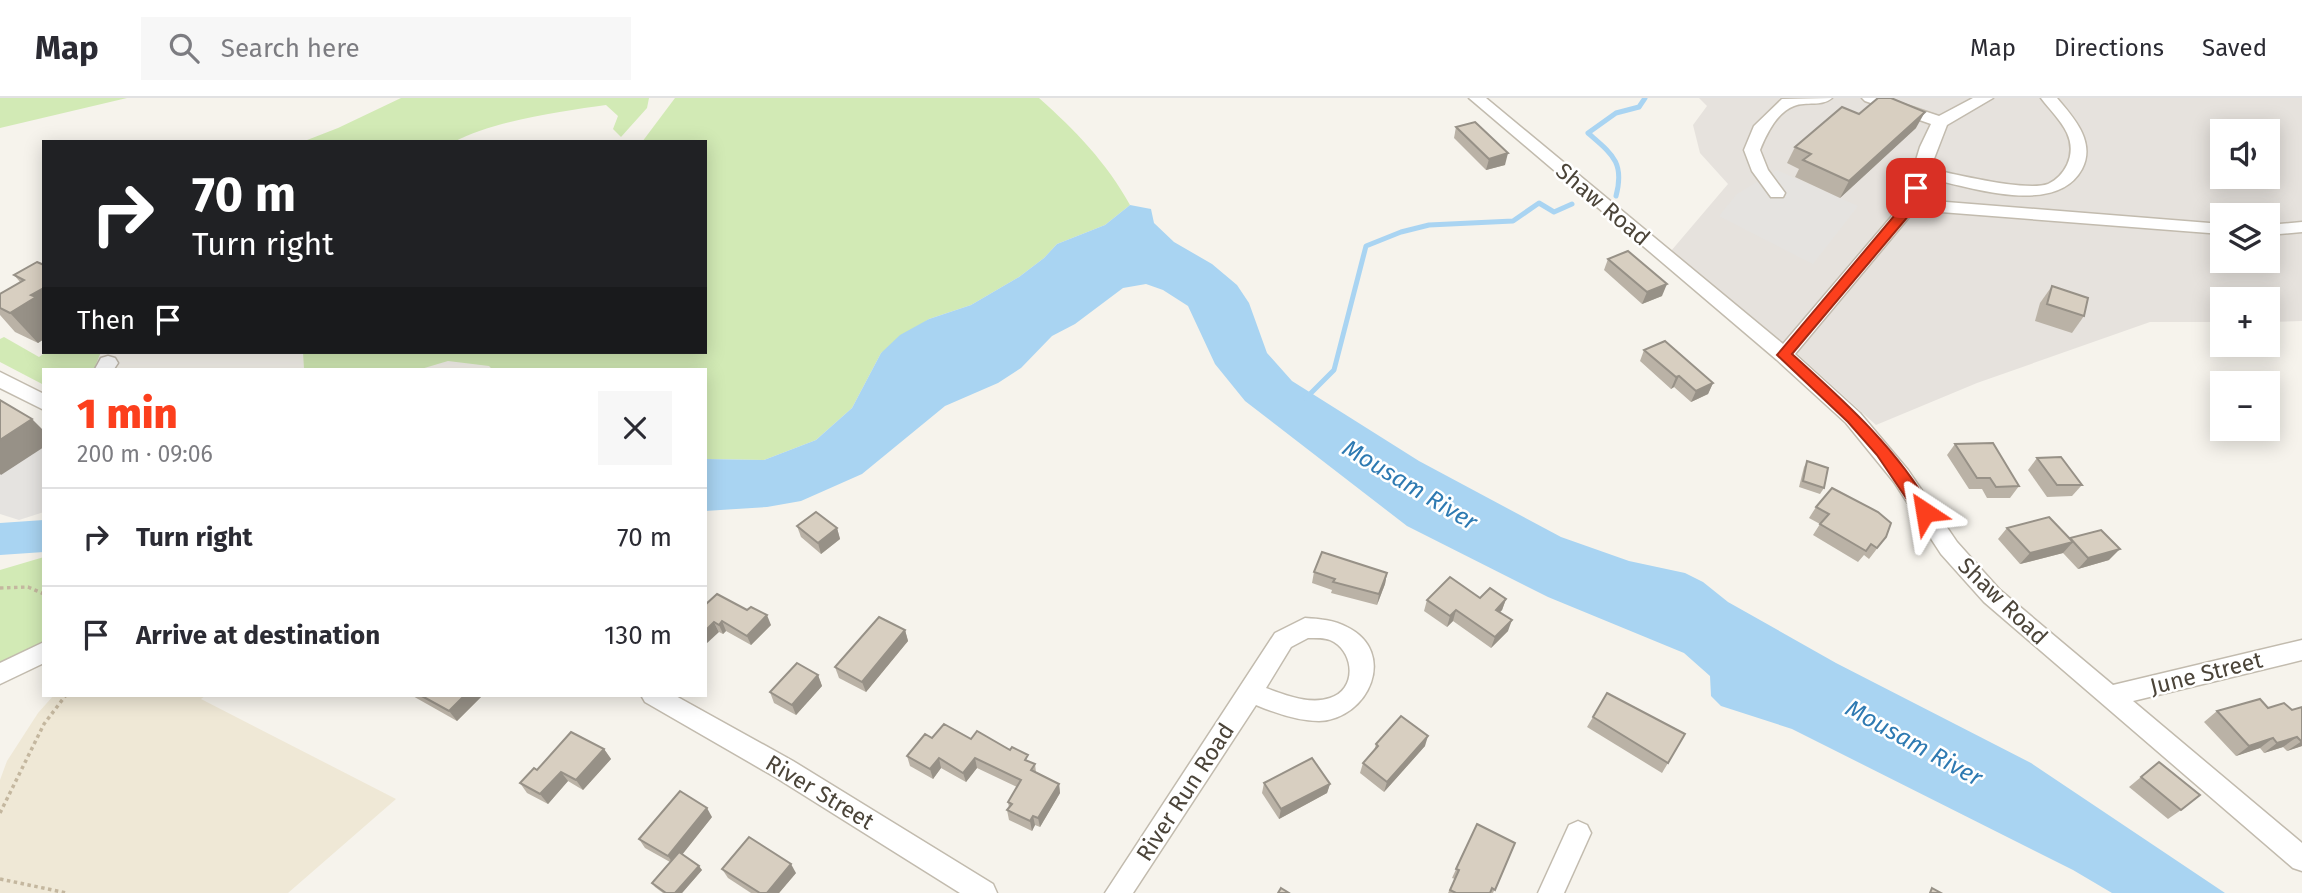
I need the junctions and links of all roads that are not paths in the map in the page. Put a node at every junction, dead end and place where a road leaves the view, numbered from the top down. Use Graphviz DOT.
graph roads {
  1 [pos="1477,98"];
  2 [pos="1767,98"];
  3 [pos="1824,98"];
  4 [pos="1873,98"];
  5 [pos="1985,98"];
  6 [pos="2049,98"];
  7 [pos="1788,102"];
  8 [pos="1940,122"];
  9 [pos="1921,172"];
  10 [pos="1777,192"];
  11 [pos="1911,204"];
  12 [pos="2302,227"];
  13 [pos="2210,228"];
  14 [pos="2280,229"];
  15 [pos="1784,355"];
  16 [pos="0,379"];
  17 [pos="42,402"];
  18 [pos="2302,650"];
  19 [pos="42,653"];
  20 [pos="0,674"];
  21 [pos="1251,692"];
  22 [pos="2109,696"];
  23 [pos="656,697"];
  24 [pos="1578,833"];
  25 [pos="2302,859"];
  26 [pos="984,893"];
  27 [pos="1118,893"];
  28 [pos="1551,893"];
  1 -- 15 [label="street, Shaw Road"];
  2 -- 7 [label="street"];
  3 -- 7 [label="street"];
  4 -- 8 [label="street"];
  5 -- 8 [label="street"];
  6 -- 9 [label="street"];
  7 -- 10 [label="street"];
  8 -- 9 [label="street"];
  9 -- 11 [label="street"];
  11 -- 13 [label="street"];
  11 -- 15 [label="street"];
  12 -- 14 [label="street"];
  15 -- 22 [label="street, Shaw Road"];
  16 -- 17 [label="street"];
  18 -- 22 [label="street, June Street"];
  19 -- 20 [label="street"];
  21 -- 21 [label="street, River Run Road"];
  21 -- 27 [label="street, River Run Road"];
  22 -- 25 [label="street, Shaw Road"];
  23 -- 26 [label="street, River Street"];
  24 -- 28 [label="street"];
}
